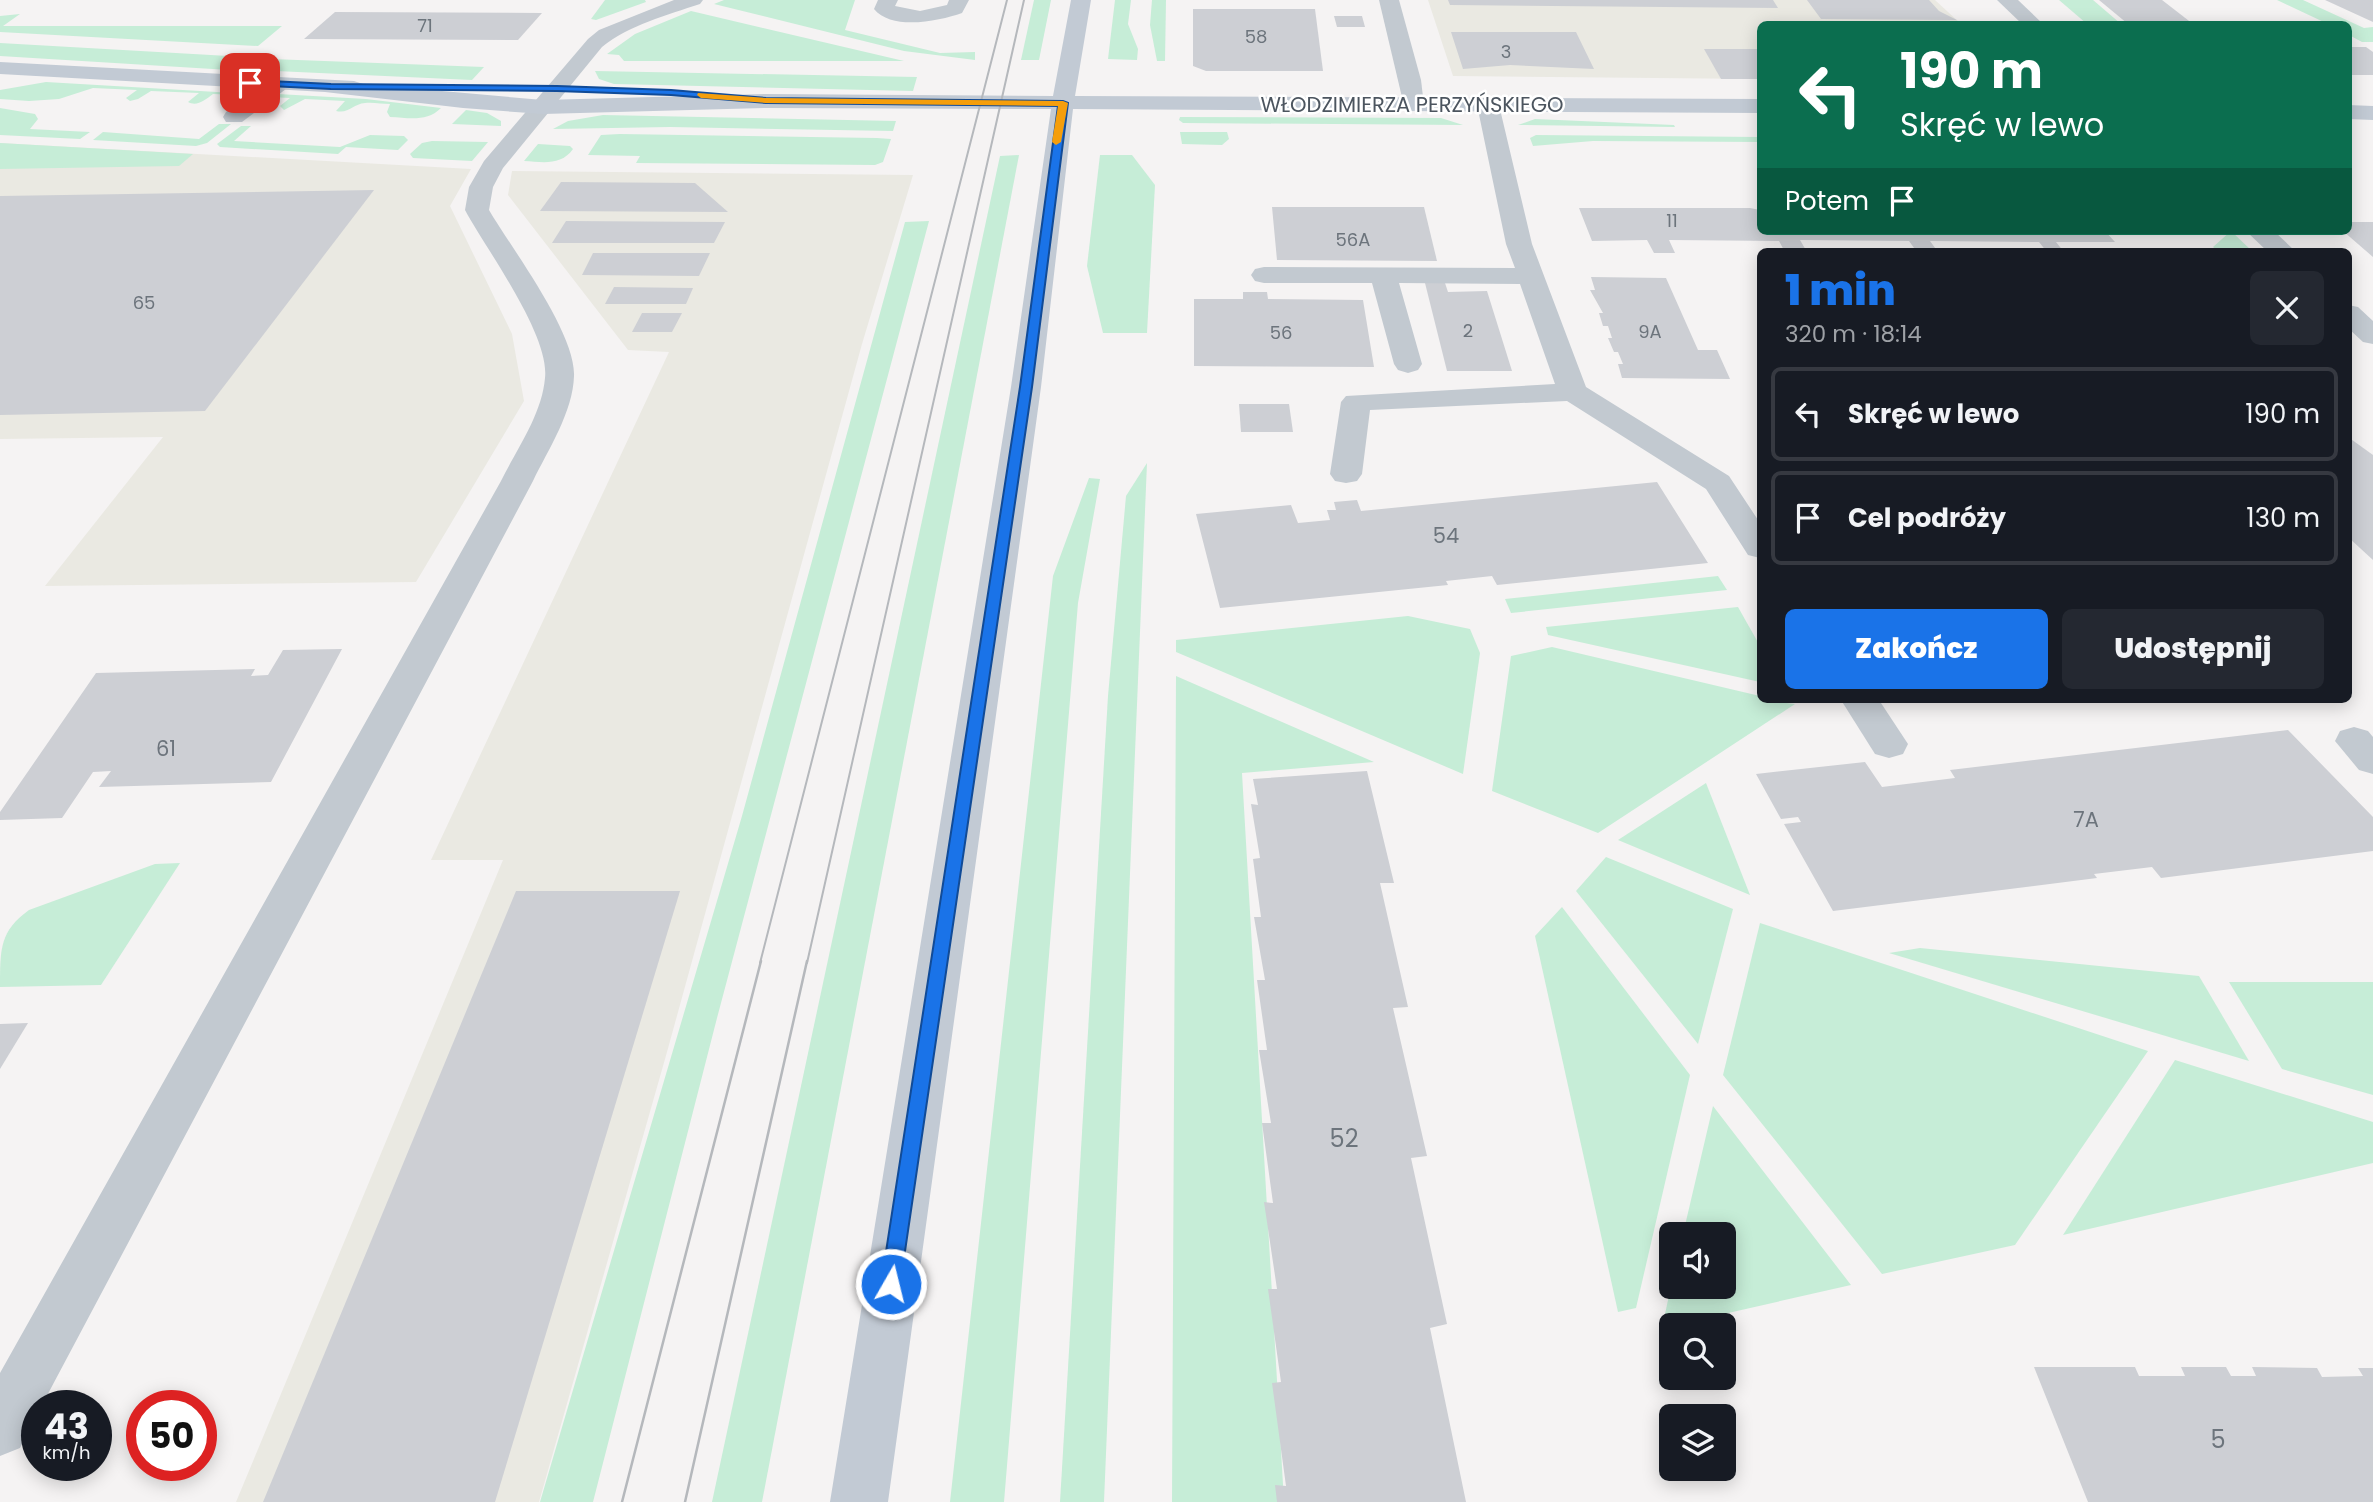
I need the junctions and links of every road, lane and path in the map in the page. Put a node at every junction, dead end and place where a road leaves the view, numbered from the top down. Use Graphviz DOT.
graph roads {
  1 [pos="693,0"];
  2 [pos="888,0"];
  3 [pos="959,0"];
  4 [pos="1081,0"];
  5 [pos="1389,0"];
  6 [pos="2007,0"];
  7 [pos="2030,21"];
  8 [pos="0,68"];
  9 [pos="278,84"];
  10 [pos="550,97"];
  11 [pos="1063,103"];
  12 [pos="1413,105"];
  13 [pos="1488,105"];
  14 [pos="1757,106"];
  15 [pos="2352,113"];
  16 [pos="2373,113"];
  17 [pos="234,117"];
  18 [pos="2264,235"];
  19 [pos="2278,248"];
  20 [pos="1383,274"];
  21 [pos="1264,275"];
  22 [pos="1531,276"];
  23 [pos="2352,317"];
  24 [pos="2373,337"];
  25 [pos="1408,365"];
  26 [pos="1573,392"];
  27 [pos="1346,474"];
  28 [pos="1757,543"];
  29 [pos="1862,703"];
  30 [pos="1889,744"];
  31 [pos="0,1428"];
  32 [pos="859,1502"];
  1 -- 10 [label="street"];
  2 -- 3 [label="street"];
  4 -- 11 [label="street"];
  5 -- 12 [label="street"];
  6 -- 7 [label="street"];
  8 -- 9 [label="street, WŁODZIMIERZA PERZYŃSKIEGO"];
  9 -- 10 [label="street, WŁODZIMIERZA PERZYŃSKIEGO"];
  9 -- 17 [label="street"];
  10 -- 11 [label="street, WŁODZIMIERZA PERZYŃSKIEGO"];
  10 -- 31 [label="street"];
  11 -- 12 [label="street, WŁODZIMIERZA PERZYŃSKIEGO"];
  11 -- 32 [label="street"];
  12 -- 13 [label="street, WŁODZIMIERZA PERZYŃSKIEGO"];
  13 -- 14 [label="street, WŁODZIMIERZA PERZYŃSKIEGO"];
  13 -- 22 [label="street"];
  15 -- 16 [label="street"];
  18 -- 19 [label="street"];
  20 -- 21 [label="street"];
  20 -- 22 [label="street"];
  20 -- 25 [label="street"];
  22 -- 26 [label="street"];
  23 -- 24 [label="street"];
  26 -- 27 [label="street"];
  26 -- 28 [label="street"];
  29 -- 30 [label="street"];
}
